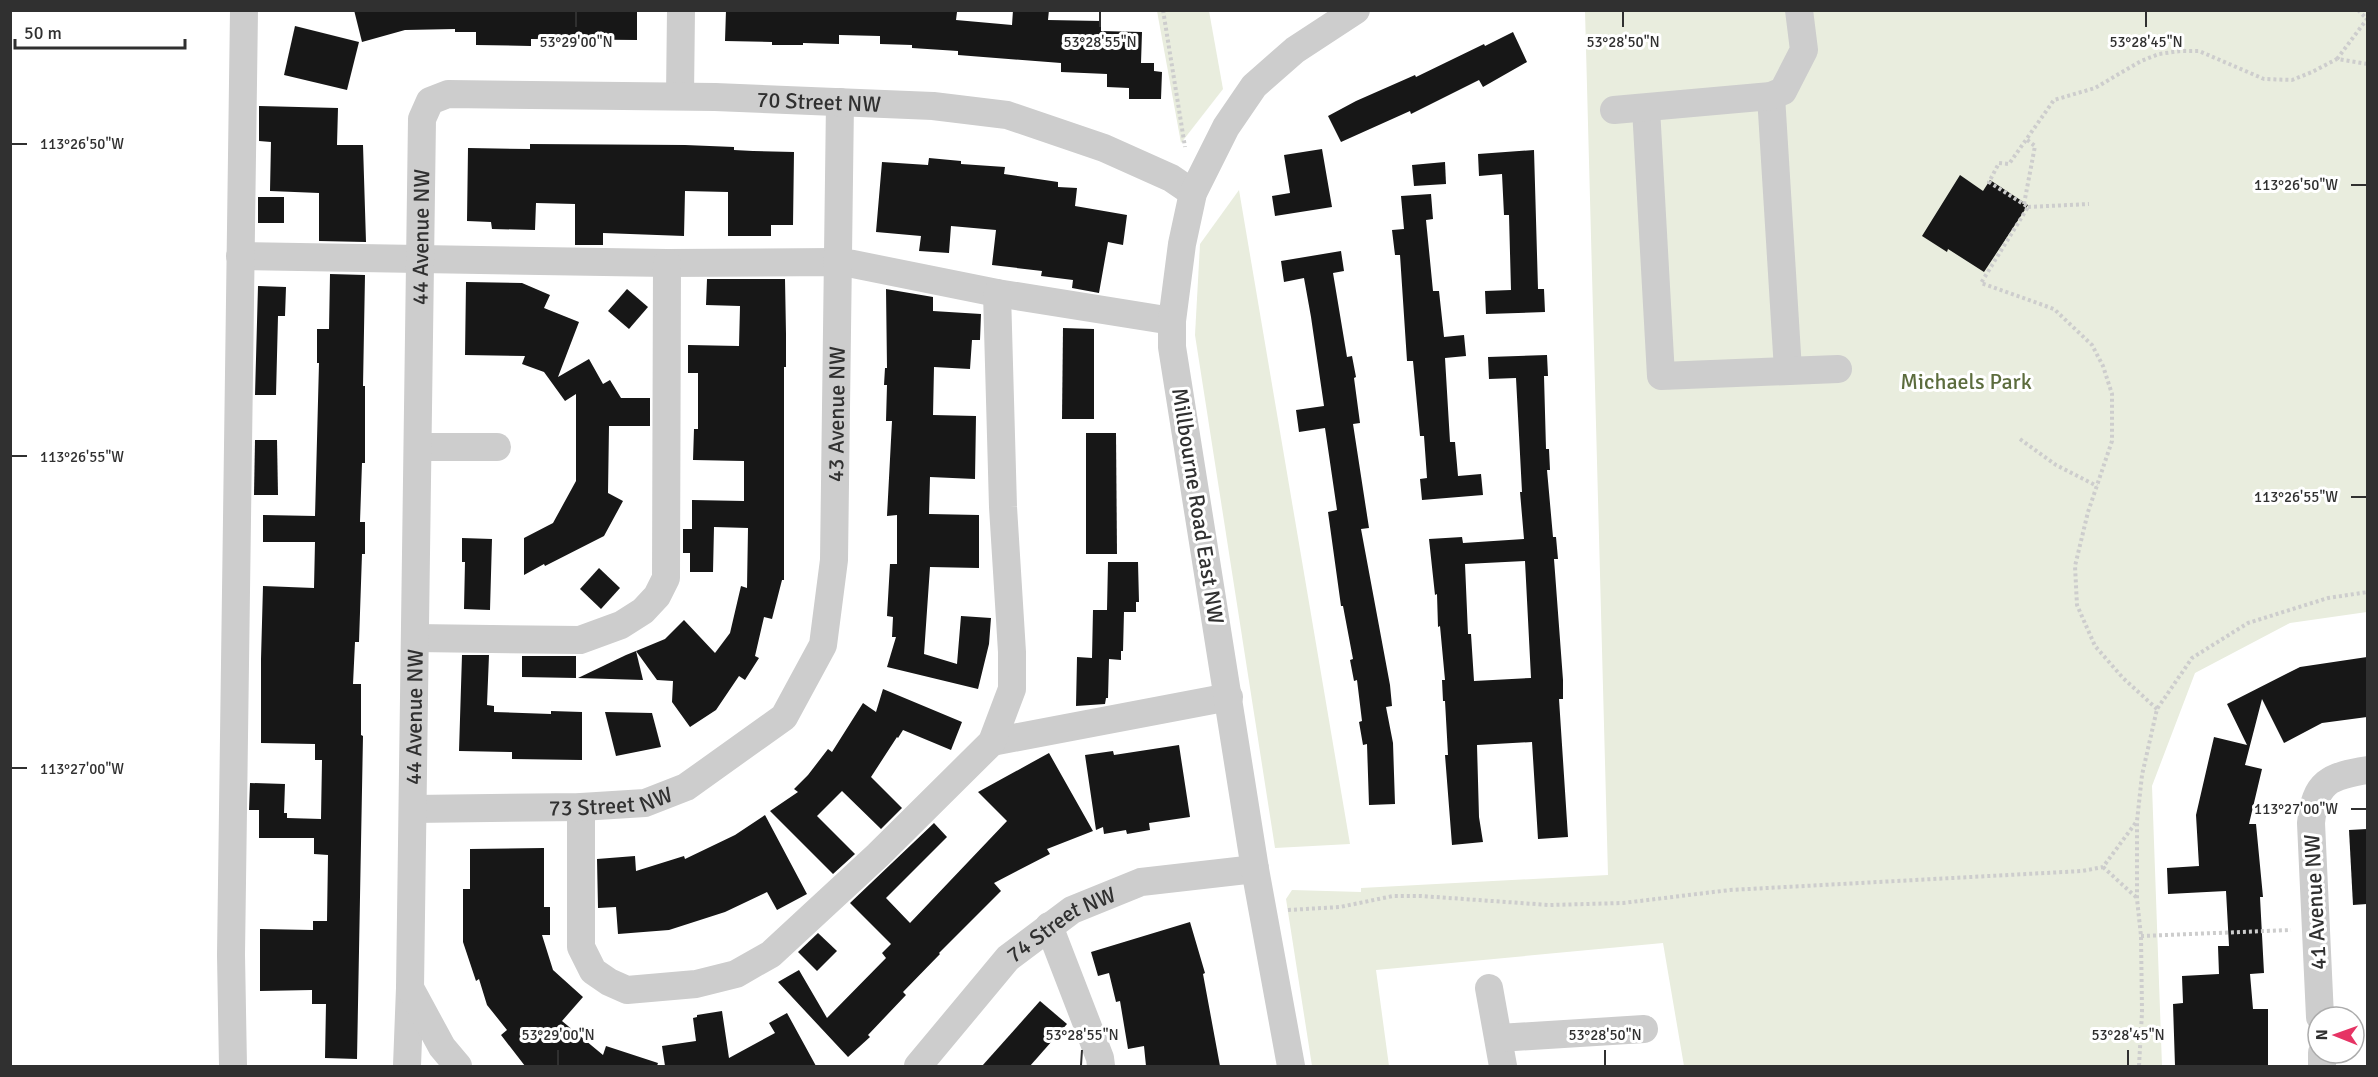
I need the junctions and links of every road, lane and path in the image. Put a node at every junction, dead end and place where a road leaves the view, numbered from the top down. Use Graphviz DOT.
graph roads {
  1 [pos="244,10"];
  2 [pos="681,10"];
  3 [pos="1163,10"];
  4 [pos="1356,10"];
  5 [pos="1799,10"];
  6 [pos="2358,10"];
  7 [pos="2367,20"];
  8 [pos="2337,59"];
  9 [pos="2367,64"];
  10 [pos="680,96"];
  11 [pos="1771,96"];
  12 [pos="430,101"];
  13 [pos="840,102"];
  14 [pos="1646,108"];
  15 [pos="1614,110"];
  16 [pos="2026,139"];
  17 [pos="1185,147"];
  18 [pos="1193,193"];
  19 [pos="2089,204"];
  20 [pos="2026,206"];
  21 [pos="240,256"];
  22 [pos="420,258"];
  23 [pos="836,262"];
  24 [pos="667,263"];
  25 [pos="997,293"];
  26 [pos="1172,321"];
  27 [pos="1838,369"];
  28 [pos="1788,370"];
  29 [pos="2020,439"];
  30 [pos="418,447"];
  31 [pos="497,447"];
  32 [pos="2097,486"];
  33 [pos="2367,592"];
  34 [pos="415,638"];
  35 [pos="1228,698"];
  36 [pos="2157,709"];
  37 [pos="784,717"];
  38 [pos="992,742"];
  39 [pos="2367,770"];
  40 [pos="581,807"];
  41 [pos="413,809"];
  42 [pos="2137,821"];
  43 [pos="2103,867"];
  44 [pos="1255,869"];
  45 [pos="2137,898"];
  46 [pos="1263,911"];
  47 [pos="1049,926"];
  48 [pos="2317,929"];
  49 [pos="2141,936"];
  50 [pos="410,988"];
  51 [pos="1490,988"];
  52 [pos="2320,1005"];
  53 [pos="1644,1029"];
  54 [pos="1499,1038"];
  55 [pos="233,1066"];
  56 [pos="407,1066"];
  57 [pos="459,1066"];
  58 [pos="918,1066"];
  59 [pos="1101,1066"];
  60 [pos="1291,1066"];
  61 [pos="1503,1066"];
  62 [pos="2139,1066"];
  1 -- 21 [label="street"];
  2 -- 10 [label="street"];
  3 -- 17 [label="path"];
  4 -- 18 [label="street, Millbourne Road East NW"];
  5 -- 11 [label="street"];
  6 -- 7 [label="path"];
  7 -- 8 [label="path"];
  8 -- 9 [label="path"];
  8 -- 16 [label="path"];
  10 -- 12 [label="street, 70 Street NW"];
  10 -- 13 [label="street, 70 Street NW"];
  11 -- 14 [label="street"];
  11 -- 28 [label="street"];
  12 -- 22 [label="street, 44 Avenue NW"];
  13 -- 18 [label="street, 70 Street NW"];
  13 -- 23 [label="street, 43 Avenue NW"];
  14 -- 15 [label="street"];
  14 -- 28 [label="street"];
  16 -- 20 [label="path"];
  16 -- 20 [label="path"];
  18 -- 26 [label="street, Millbourne Road East NW"];
  19 -- 20 [label="path"];
  20 -- 32 [label="path"];
  21 -- 22 [label="street"];
  21 -- 55 [label="street"];
  22 -- 24 [label="street"];
  22 -- 30 [label="street, 44 Avenue NW"];
  23 -- 24 [label="street"];
  23 -- 25 [label="street"];
  23 -- 37 [label="street, 43 Avenue NW"];
  24 -- 34 [label="street"];
  25 -- 26 [label="street"];
  25 -- 38 [label="street"];
  26 -- 35 [label="street, Millbourne Road East NW"];
  27 -- 28 [label="street"];
  29 -- 32 [label="path"];
  30 -- 31 [label="street"];
  30 -- 34 [label="street, 44 Avenue NW"];
  32 -- 36 [label="path"];
  33 -- 36 [label="path"];
  34 -- 41 [label="street, 44 Avenue NW"];
  35 -- 38 [label="street"];
  35 -- 44 [label="street, Millbourne Road East NW"];
  36 -- 42 [label="path"];
  37 -- 40 [label="street, 73 Street NW"];
  38 -- 40 [label="street"];
  39 -- 48 [label="street, 41 Avenue NW"];
  40 -- 41 [label="street, 73 Street NW"];
  41 -- 50 [label="street, 44 Avenue NW"];
  42 -- 43 [label="path"];
  42 -- 45 [label="path"];
  43 -- 45 [label="path"];
  43 -- 46 [label="path"];
  44 -- 46 [label="street, Millbourne Road East NW"];
  44 -- 47 [label="street, 74 Street NW"];
  45 -- 49 [label="path"];
  46 -- 60 [label="street, Millbourne Road East NW"];
  47 -- 58 [label="street, 74 Street NW"];
  47 -- 59 [label="street"];
  48 -- 49 [label="path"];
  48 -- 52 [label="street, 41 Avenue NW"];
  49 -- 62 [label="path"];
  50 -- 56 [label="street, 44 Avenue NW"];
  50 -- 57 [label="street, 44 Avenue NW"];
  51 -- 54 [label="street"];
  53 -- 54 [label="street"];
  54 -- 61 [label="street"];
}
